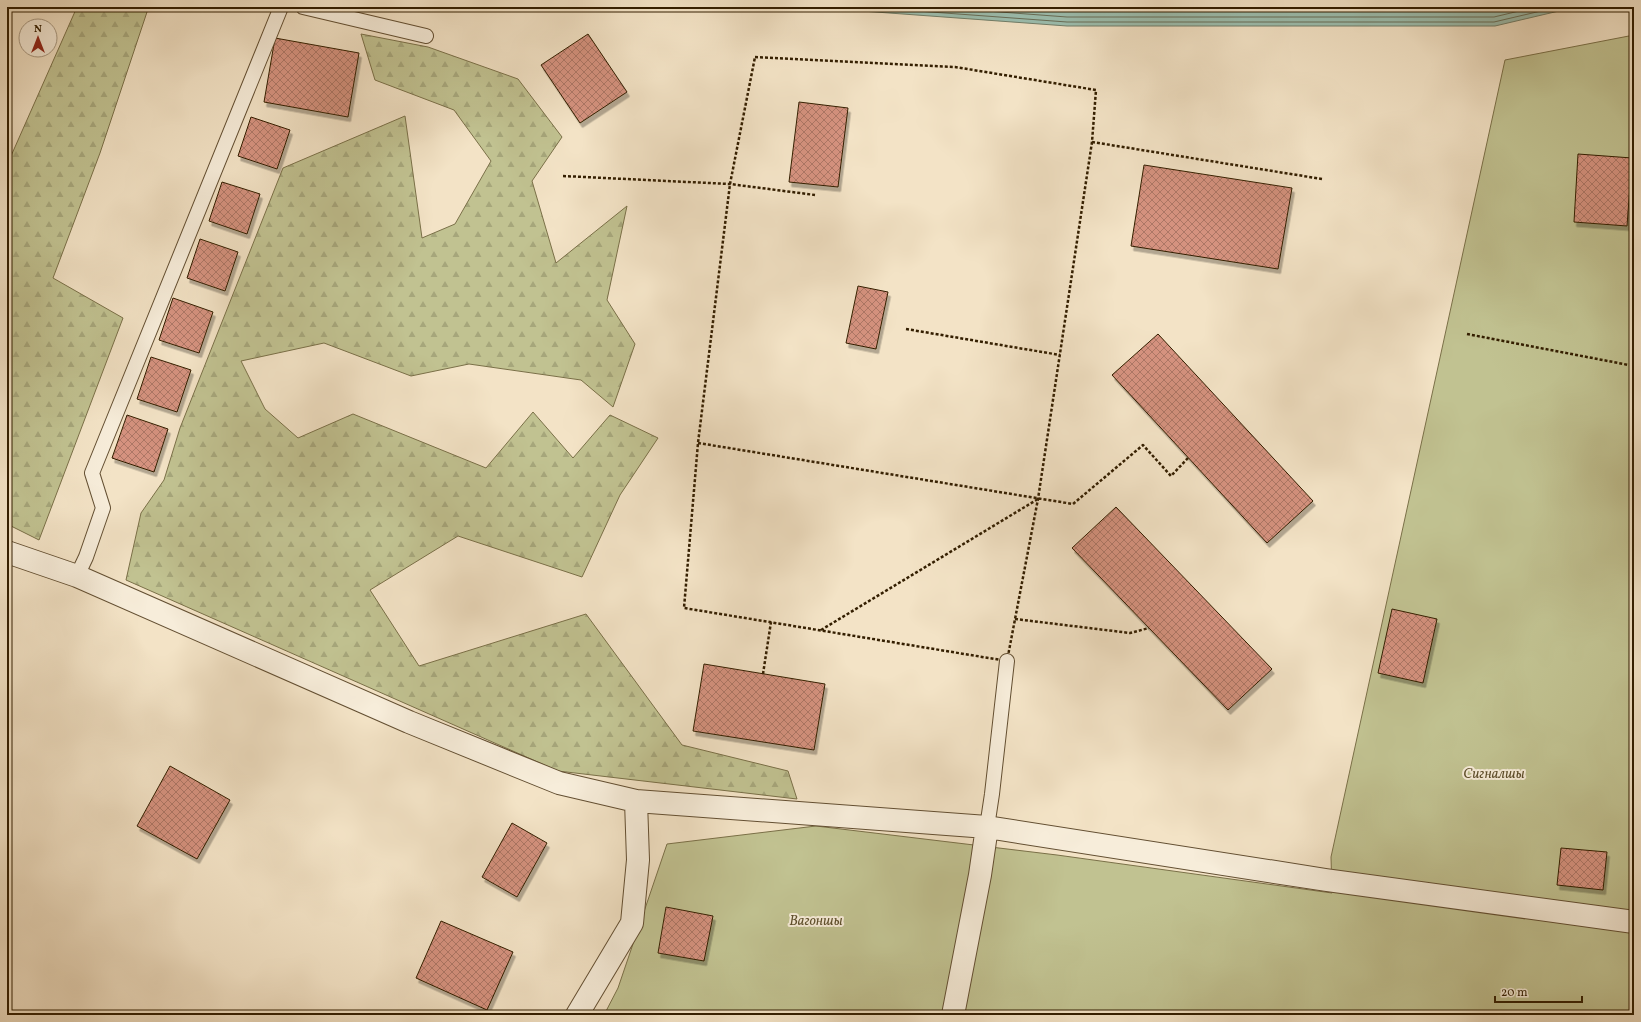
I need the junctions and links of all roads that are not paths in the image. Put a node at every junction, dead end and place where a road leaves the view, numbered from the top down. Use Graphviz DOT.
graph roads {
  1 [pos="281,7"];
  2 [pos="303,7"];
  3 [pos="426,36"];
  4 [pos="7,552"];
  5 [pos="76,576"];
  6 [pos="1007,661"];
  7 [pos="636,802"];
  8 [pos="987,827"];
  9 [pos="1634,922"];
  10 [pos="577,1015"];
  11 [pos="953,1015"];
  1 -- 5 [label="lane"];
  2 -- 3 [label="lane"];
  4 -- 5 [label="street"];
  5 -- 7 [label="street"];
  6 -- 8 [label="lane"];
  7 -- 8 [label="street"];
  7 -- 10 [label="street"];
  8 -- 9 [label="street"];
  8 -- 11 [label="street"];
}
